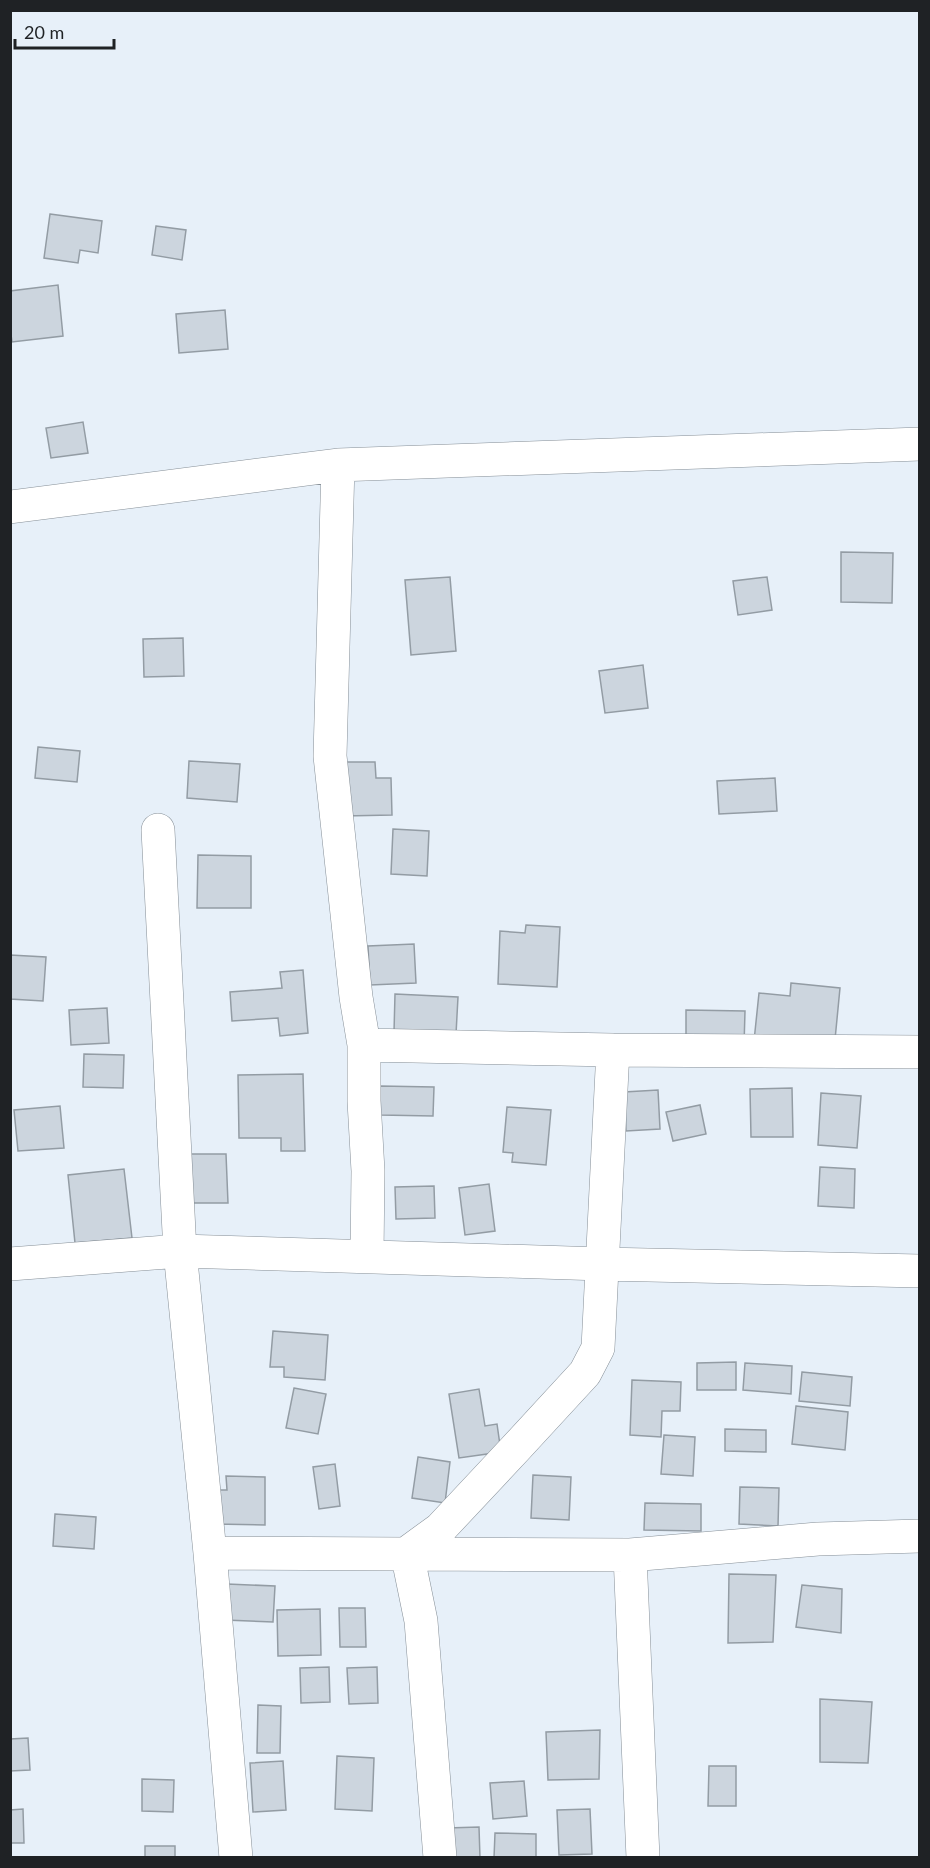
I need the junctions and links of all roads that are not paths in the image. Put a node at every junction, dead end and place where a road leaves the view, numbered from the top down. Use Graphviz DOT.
graph roads {
  1 [pos="920,444"];
  2 [pos="338,465"];
  3 [pos="10,507"];
  4 [pos="158,830"];
  5 [pos="364,1045"];
  6 [pos="613,1050"];
  7 [pos="920,1052"];
  8 [pos="180,1251"];
  9 [pos="367,1256"];
  10 [pos="10,1264"];
  11 [pos="602,1264"];
  12 [pos="920,1272"];
  13 [pos="920,1536"];
  14 [pos="210,1553"];
  15 [pos="407,1553"];
  16 [pos="630,1555"];
  17 [pos="236,1857"];
  18 [pos="440,1857"];
  19 [pos="643,1857"];
  1 -- 2 [label="street"];
  2 -- 3 [label="street"];
  2 -- 5 [label="street"];
  4 -- 8 [label="street"];
  5 -- 6 [label="street"];
  5 -- 9 [label="street"];
  6 -- 7 [label="street"];
  6 -- 11 [label="street"];
  8 -- 9 [label="street"];
  8 -- 10 [label="street"];
  8 -- 14 [label="street"];
  9 -- 11 [label="street"];
  11 -- 12 [label="street"];
  11 -- 15 [label="street"];
  13 -- 16 [label="street"];
  14 -- 15 [label="street"];
  14 -- 17 [label="street"];
  15 -- 16 [label="street"];
  15 -- 18 [label="street"];
  16 -- 19 [label="street"];
}
